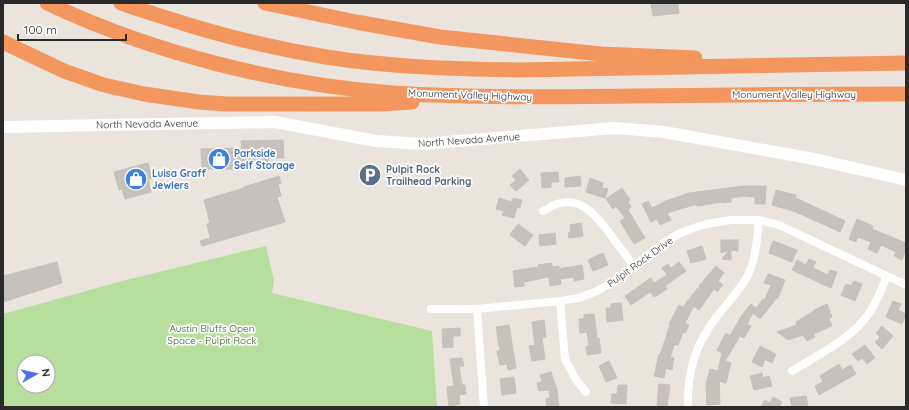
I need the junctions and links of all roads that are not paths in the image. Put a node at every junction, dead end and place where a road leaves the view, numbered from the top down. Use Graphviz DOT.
graph roads {
  1 [pos="47,3"];
  2 [pos="121,3"];
  3 [pos="266,3"];
  4 [pos="3,42"];
  5 [pos="906,63"];
  6 [pos="824,65"];
  7 [pos="906,94"];
  8 [pos="523,97"];
  9 [pos="3,127"];
  10 [pos="906,180"];
  11 [pos="543,211"];
  12 [pos="759,220"];
  13 [pos="634,266"];
  14 [pos="887,276"];
  15 [pos="906,285"];
  16 [pos="560,301"];
  17 [pos="431,309"];
  18 [pos="477,309"];
  19 [pos="792,371"];
  20 [pos="586,392"];
  21 [pos="484,407"];
  22 [pos="688,407"];
  1 -- 8 [label="highway, Monument Valley Highway"];
  2 -- 6 [label="highway"];
  3 -- 6 [label="highway"];
  4 -- 8 [label="highway"];
  5 -- 6 [label="highway"];
  7 -- 8 [label="highway, Monument Valley Highway"];
  9 -- 10 [label="main road, North Nevada Avenue"];
  11 -- 13 [label="street"];
  12 -- 13 [label="street, Pulpit Rock Drive"];
  12 -- 14 [label="street, Pulpit Rock Drive"];
  12 -- 22 [label="street"];
  13 -- 16 [label="street, Pulpit Rock Drive"];
  14 -- 15 [label="street, Pulpit Rock Drive"];
  14 -- 19 [label="street"];
  16 -- 18 [label="street, Pulpit Rock Drive"];
  16 -- 20 [label="street"];
  17 -- 18 [label="street, Pulpit Rock Drive"];
  18 -- 21 [label="street"];
}
